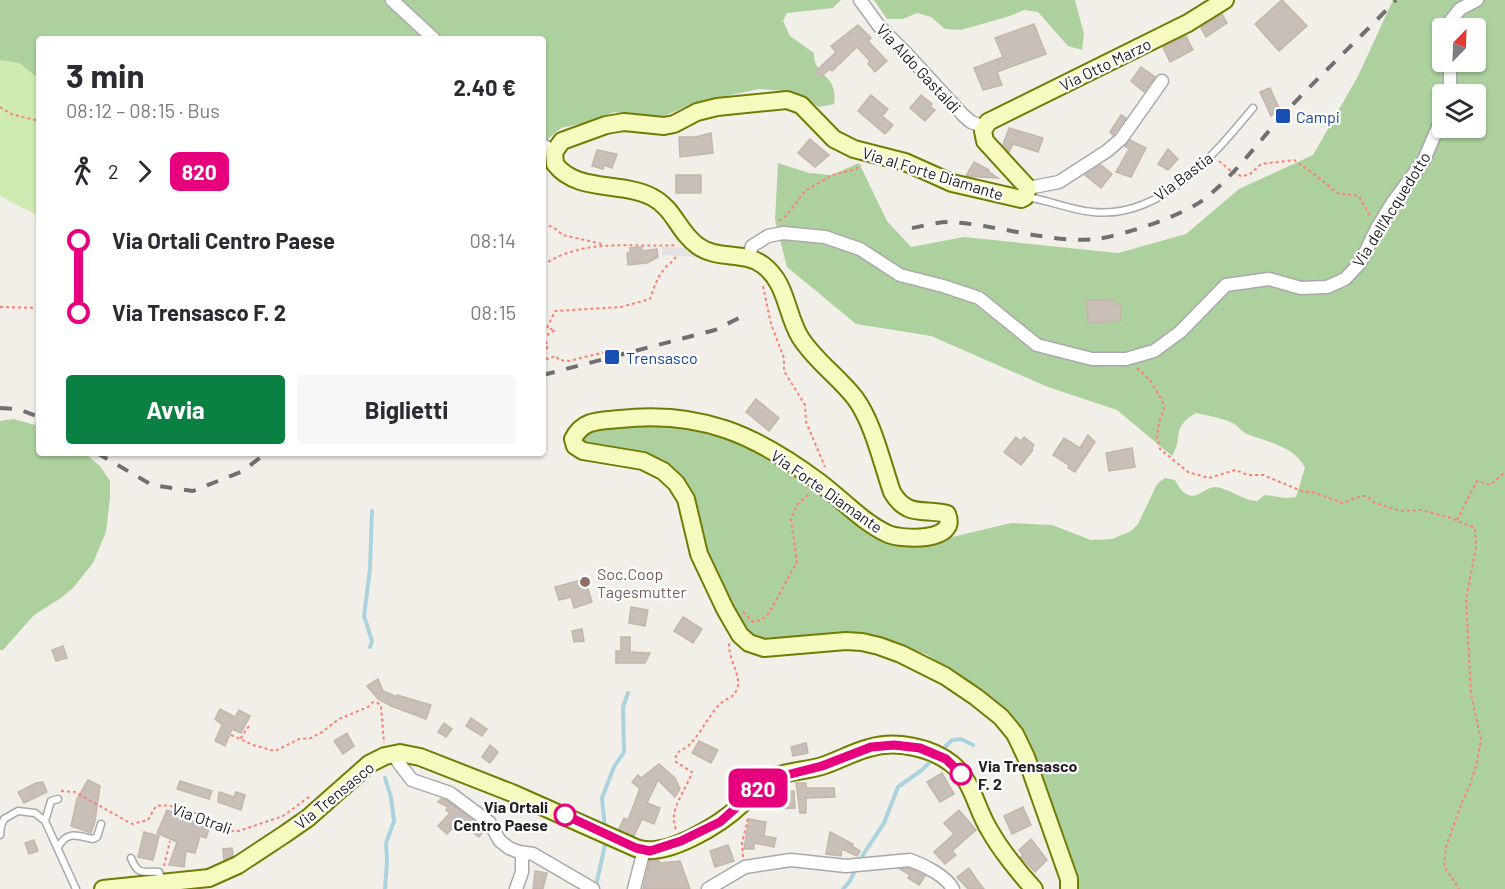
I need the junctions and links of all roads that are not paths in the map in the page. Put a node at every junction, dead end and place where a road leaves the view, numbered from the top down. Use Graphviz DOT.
graph roads {
  1 [pos="392,0"];
  2 [pos="860,0"];
  3 [pos="1225,0"];
  4 [pos="1477,0"];
  5 [pos="1453,18"];
  6 [pos="431,36"];
  7 [pos="1162,81"];
  8 [pos="1253,108"];
  9 [pos="985,126"];
  10 [pos="1433,138"];
  11 [pos="548,149"];
  12 [pos="1027,192"];
  13 [pos="748,259"];
  14 [pos="395,758"];
  15 [pos="58,799"];
  16 [pos="45,821"];
  17 [pos="101,824"];
  18 [pos="0,835"];
  19 [pos="58,847"];
  20 [pos="644,850"];
  21 [pos="519,852"];
  22 [pos="131,858"];
  23 [pos="162,878"];
  24 [pos="76,889"];
  25 [pos="103,889"];
  26 [pos="516,889"];
  27 [pos="593,889"];
  28 [pos="634,889"];
  29 [pos="708,889"];
  30 [pos="953,889"];
  31 [pos="1034,889"];
  32 [pos="1069,889"];
  1 -- 6 [label="street"];
  2 -- 9 [label="street, Via Aldo Gastaldi"];
  3 -- 9 [label="main road, Via Otto Marzo"];
  4 -- 5 [label="street"];
  7 -- 12 [label="street"];
  8 -- 12 [label="lane, Via Bastia"];
  9 -- 12 [label="main road, Via al Forte Diamante"];
  10 -- 13 [label="street, Via dell'Acquedotto"];
  11 -- 12 [label="main road, Via al Forte Diamante"];
  11 -- 13 [label="main road, Via al Forte Diamante"];
  13 -- 32 [label="main road, Via Forte Diamante"];
  14 -- 20 [label="main road, Via Trensasco"];
  14 -- 21 [label="street"];
  14 -- 23 [label="main road, Via Trensasco"];
  15 -- 16 [label="lane"];
  16 -- 18 [label="lane"];
  16 -- 19 [label="lane"];
  17 -- 19 [label="lane"];
  19 -- 24 [label="lane"];
  20 -- 28 [label="street"];
  20 -- 31 [label="main road"];
  21 -- 26 [label="street"];
  21 -- 27 [label="street"];
  22 -- 23 [label="lane"];
  23 -- 25 [label="main road, Via Trensasco"];
  29 -- 30 [label="street"];
}
